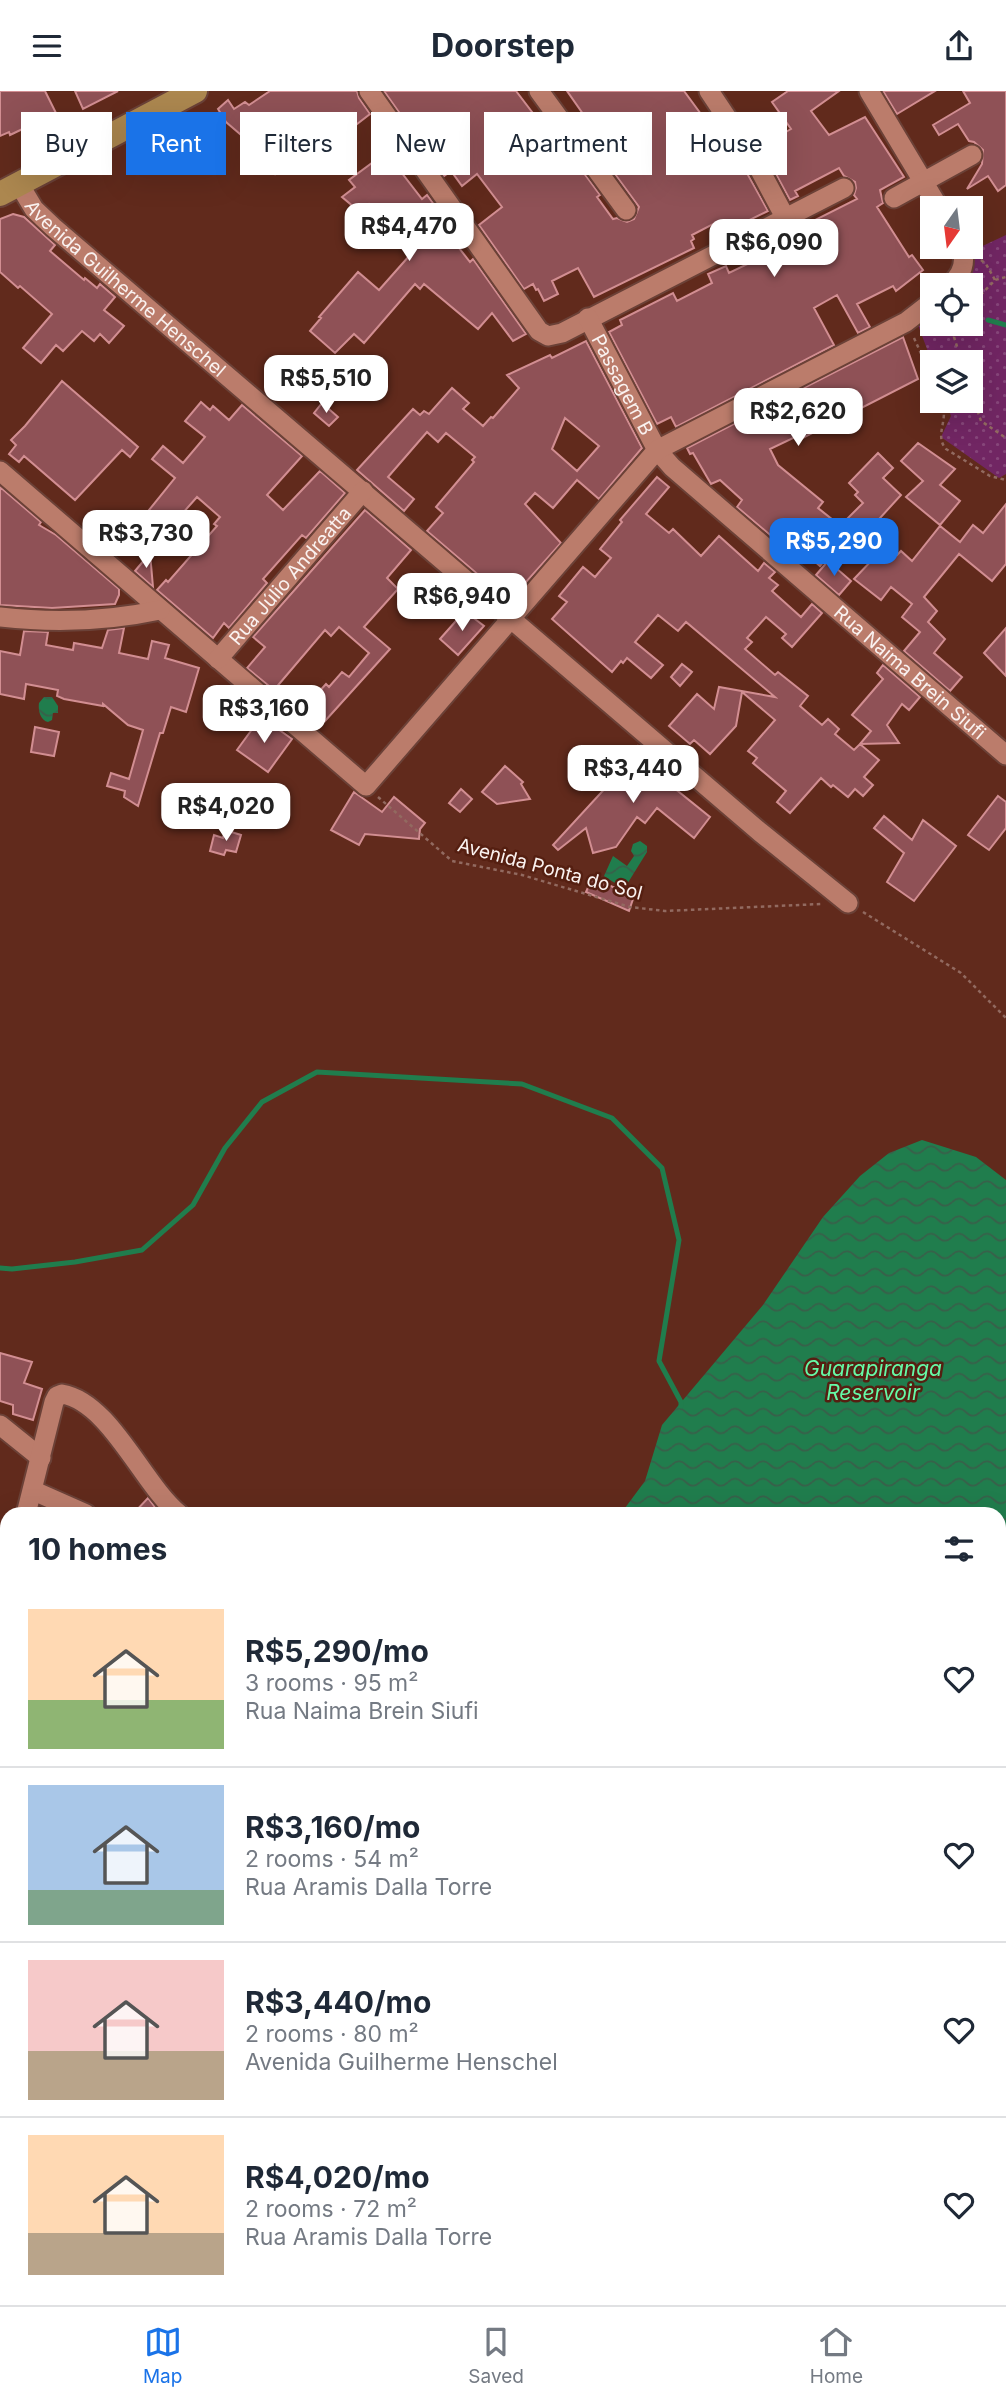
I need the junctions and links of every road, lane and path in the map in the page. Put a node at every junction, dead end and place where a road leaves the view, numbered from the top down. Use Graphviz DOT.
graph roads {
  1 [pos="195,91"];
  2 [pos="369,91"];
  3 [pos="539,91"];
  4 [pos="709,91"];
  5 [pos="869,91"];
  6 [pos="972,155"];
  7 [pos="924,182"];
  8 [pos="844,188"];
  9 [pos="9,189"];
  10 [pos="932,196"];
  11 [pos="894,198"];
  12 [pos="626,210"];
  13 [pos="786,219"];
  14 [pos="1006,277"];
  15 [pos="983,293"];
  16 [pos="920,311"];
  17 [pos="589,318"];
  18 [pos="906,322"];
  19 [pos="920,352"];
  20 [pos="944,413"];
  21 [pos="978,413"];
  22 [pos="1006,438"];
  23 [pos="657,450"];
  24 [pos="0,471"];
  25 [pos="1006,480"];
  26 [pos="363,491"];
  27 [pos="160,610"];
  28 [pos="0,617"];
  29 [pos="510,618"];
  30 [pos="218,659"];
  31 [pos="1006,755"];
  32 [pos="366,786"];
  33 [pos="848,903"];
  34 [pos="1006,1018"];
  35 [pos="0,1425"];
  36 [pos="41,1458"];
  37 [pos="34,1491"];
  38 [pos="28,1507"];
  39 [pos="70,1507"];
  40 [pos="172,1507"];
  1 -- 9 [label="main road"];
  2 -- 17 [label="street"];
  3 -- 12 [label="street"];
  4 -- 13 [label="street"];
  5 -- 7 [label="street"];
  6 -- 7 [label="street"];
  7 -- 10 [label="street"];
  7 -- 11 [label="street"];
  8 -- 13 [label="street"];
  9 -- 26 [label="street, Avenida Guilherme Henschel"];
  13 -- 17 [label="street"];
  14 -- 15 [label="path"];
  16 -- 18 [label="street"];
  17 -- 23 [label="street, Passagem B"];
  18 -- 19 [label="path"];
  18 -- 23 [label="street"];
  20 -- 25 [label="path"];
  21 -- 22 [label="path"];
  23 -- 29 [label="street"];
  23 -- 31 [label="street, Rua Naima Brein Siufi"];
  24 -- 27 [label="street"];
  26 -- 29 [label="street, Avenida Guilherme Henschel"];
  26 -- 30 [label="street, Rua Júlio Andreatta"];
  27 -- 28 [label="street"];
  27 -- 30 [label="street"];
  29 -- 32 [label="street"];
  29 -- 33 [label="street, Avenida Guilherme Henschel"];
  30 -- 32 [label="street"];
  32 -- 33 [label="path, Avenida Ponta do Sol"];
  33 -- 34 [label="path"];
  35 -- 36 [label="street"];
  36 -- 37 [label="street"];
  36 -- 40 [label="street"];
  37 -- 38 [label="street"];
  37 -- 39 [label="street"];
}
